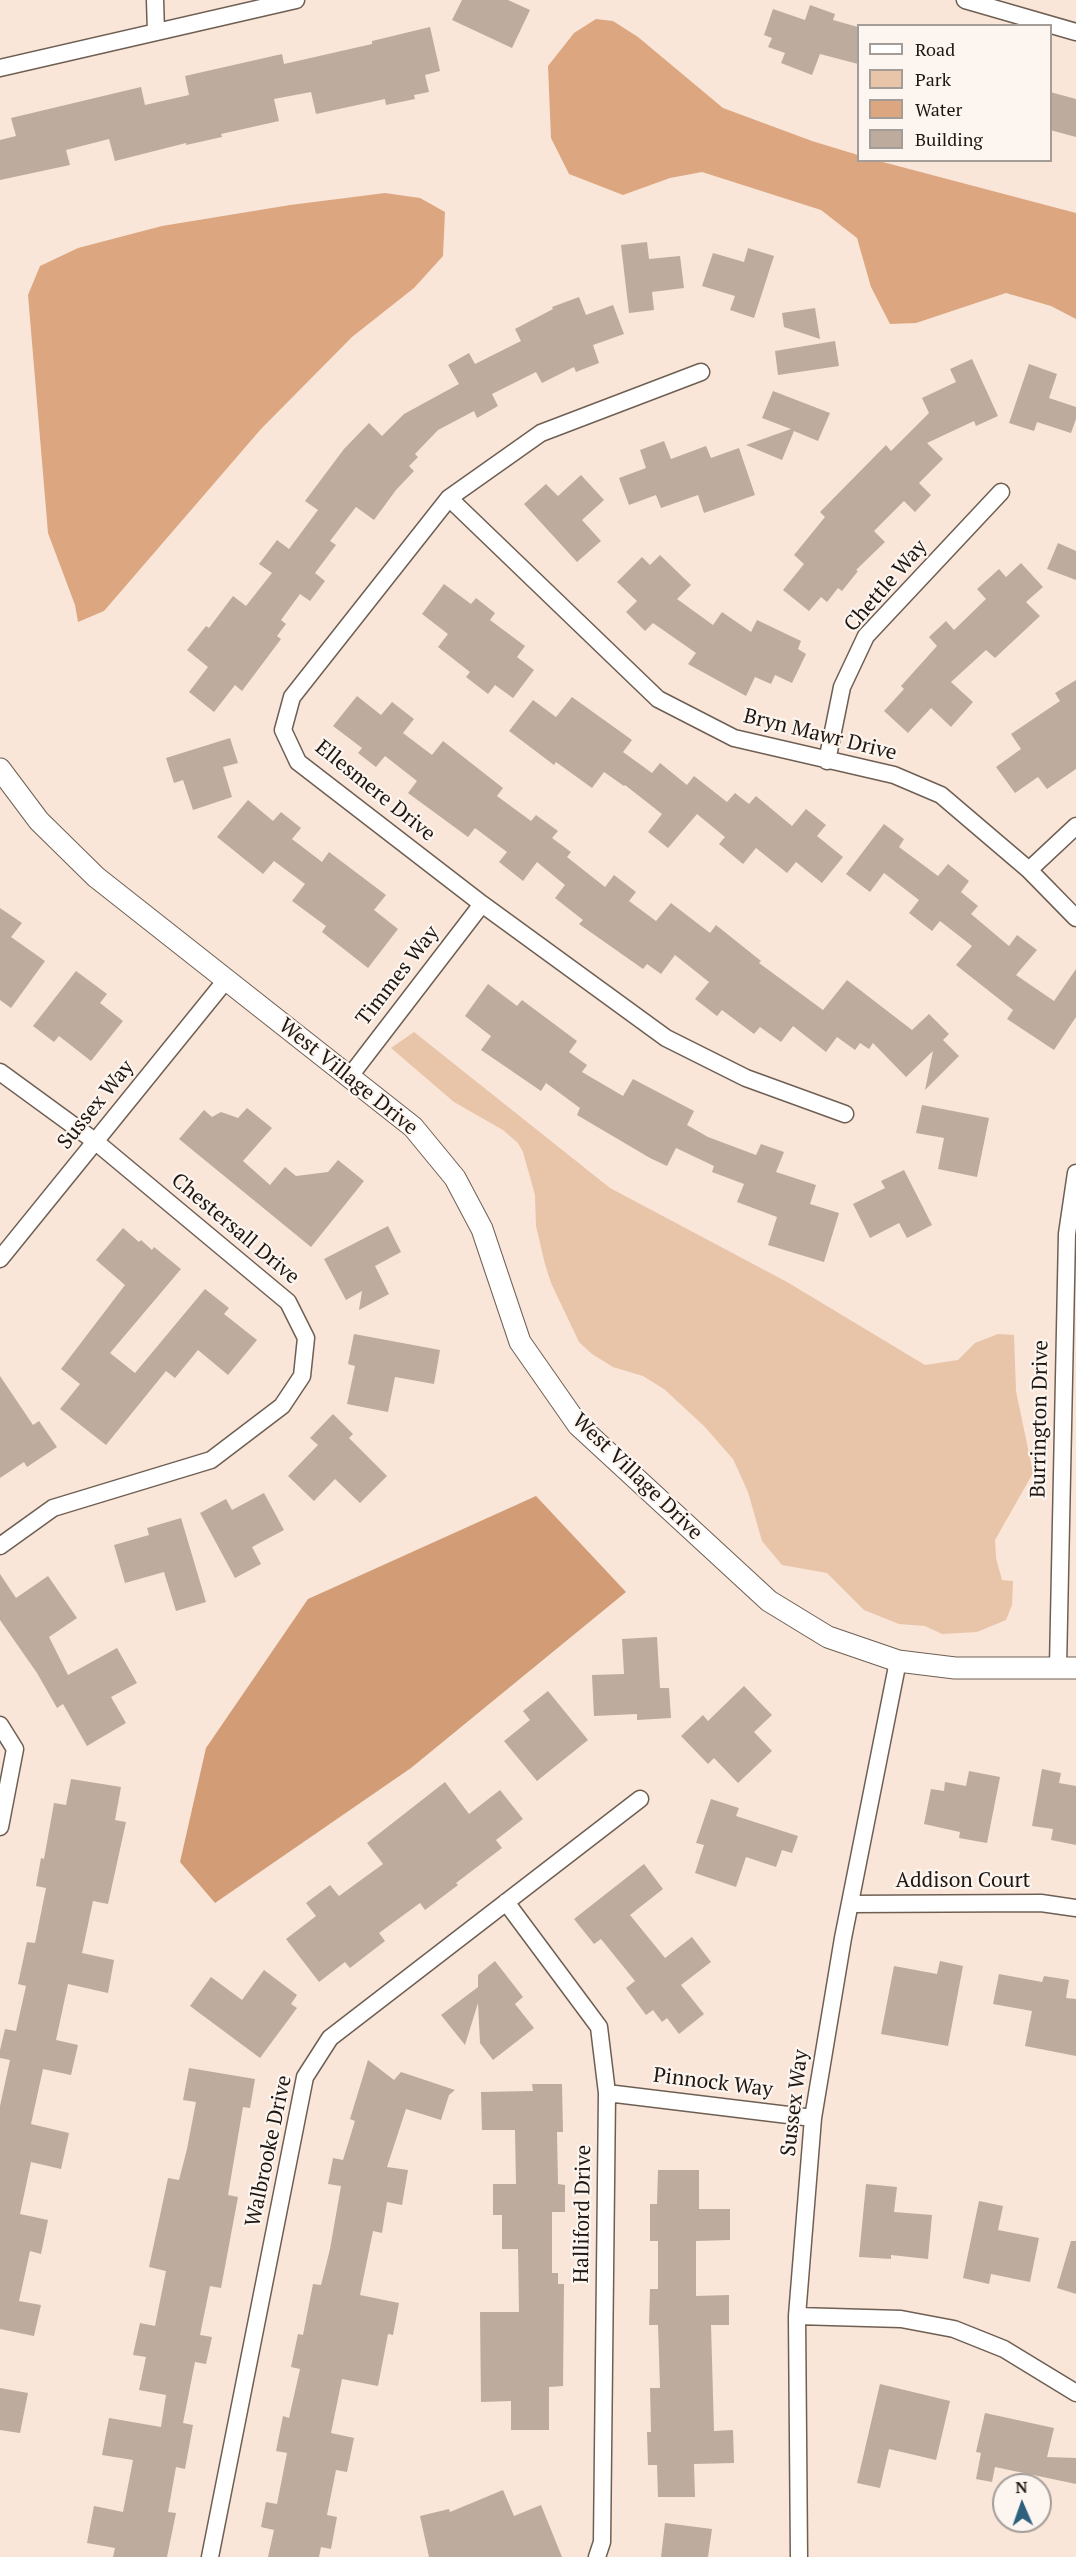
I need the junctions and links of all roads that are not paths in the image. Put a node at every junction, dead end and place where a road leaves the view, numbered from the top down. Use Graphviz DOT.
graph roads {
  1 [pos="154,0"];
  2 [pos="296,0"];
  3 [pos="965,0"];
  4 [pos="1048,24"];
  5 [pos="1052,25"];
  6 [pos="156,32"];
  7 [pos="1076,32"];
  8 [pos="0,68"];
  9 [pos="701,372"];
  10 [pos="1001,492"];
  11 [pos="449,498"];
  12 [pos="827,761"];
  13 [pos="0,769"];
  14 [pos="1076,826"];
  15 [pos="1029,870"];
  16 [pos="482,904"];
  17 [pos="1076,918"];
  18 [pos="226,980"];
  19 [pos="0,1072"];
  20 [pos="350,1076"];
  21 [pos="845,1114"];
  22 [pos="96,1142"];
  23 [pos="1076,1173"];
  24 [pos="0,1259"];
  25 [pos="1069,1457"];
  26 [pos="0,1546"];
  27 [pos="898,1661"];
  28 [pos="1067,1668"];
  29 [pos="0,1725"];
  30 [pos="640,1799"];
  31 [pos="0,1827"];
  32 [pos="506,1902"];
  33 [pos="850,1904"];
  34 [pos="1076,1908"];
  35 [pos="607,2093"];
  36 [pos="813,2118"];
  37 [pos="797,2316"];
  38 [pos="1076,2393"];
  39 [pos="210,2557"];
  40 [pos="597,2557"];
  41 [pos="799,2557"];
  1 -- 6 [label="street"];
  2 -- 6 [label="street"];
  3 -- 4 [label="street"];
  5 -- 7 [label="street"];
  6 -- 8 [label="street"];
  9 -- 11 [label="street, Ellesmere Drive"];
  10 -- 12 [label="street, Chettle Way"];
  11 -- 12 [label="street, Bryn Mawr Drive"];
  11 -- 16 [label="street, Ellesmere Drive"];
  12 -- 15 [label="street, Bryn Mawr Drive"];
  13 -- 18 [label="street, West Village Drive"];
  14 -- 15 [label="street"];
  15 -- 17 [label="street, Bryn Mawr Drive"];
  16 -- 20 [label="street, Timmes Way"];
  16 -- 21 [label="street, Ellesmere Drive"];
  18 -- 20 [label="street, West Village Drive"];
  18 -- 22 [label="street, Sussex Way"];
  19 -- 22 [label="street, Chestersall Drive"];
  20 -- 27 [label="street, West Village Drive"];
  22 -- 24 [label="street, Sussex Way"];
  22 -- 26 [label="street, Chestersall Drive"];
  23 -- 25 [label="street, Burrington Drive"];
  25 -- 28 [label="street, Burrington Drive"];
  27 -- 28 [label="street, West Village Drive"];
  27 -- 33 [label="street, Sussex Way"];
  29 -- 31 [label="street"];
  30 -- 32 [label="street, Walbrooke Drive"];
  32 -- 35 [label="street, Halliford Drive"];
  32 -- 39 [label="street, Walbrooke Drive"];
  33 -- 34 [label="street, Addison Court"];
  33 -- 36 [label="street, Sussex Way"];
  35 -- 36 [label="street, Pinnock Way"];
  35 -- 40 [label="street, Halliford Drive"];
  36 -- 37 [label="street, Sussex Way"];
  37 -- 38 [label="street"];
  37 -- 41 [label="street, Sussex Way"];
}
